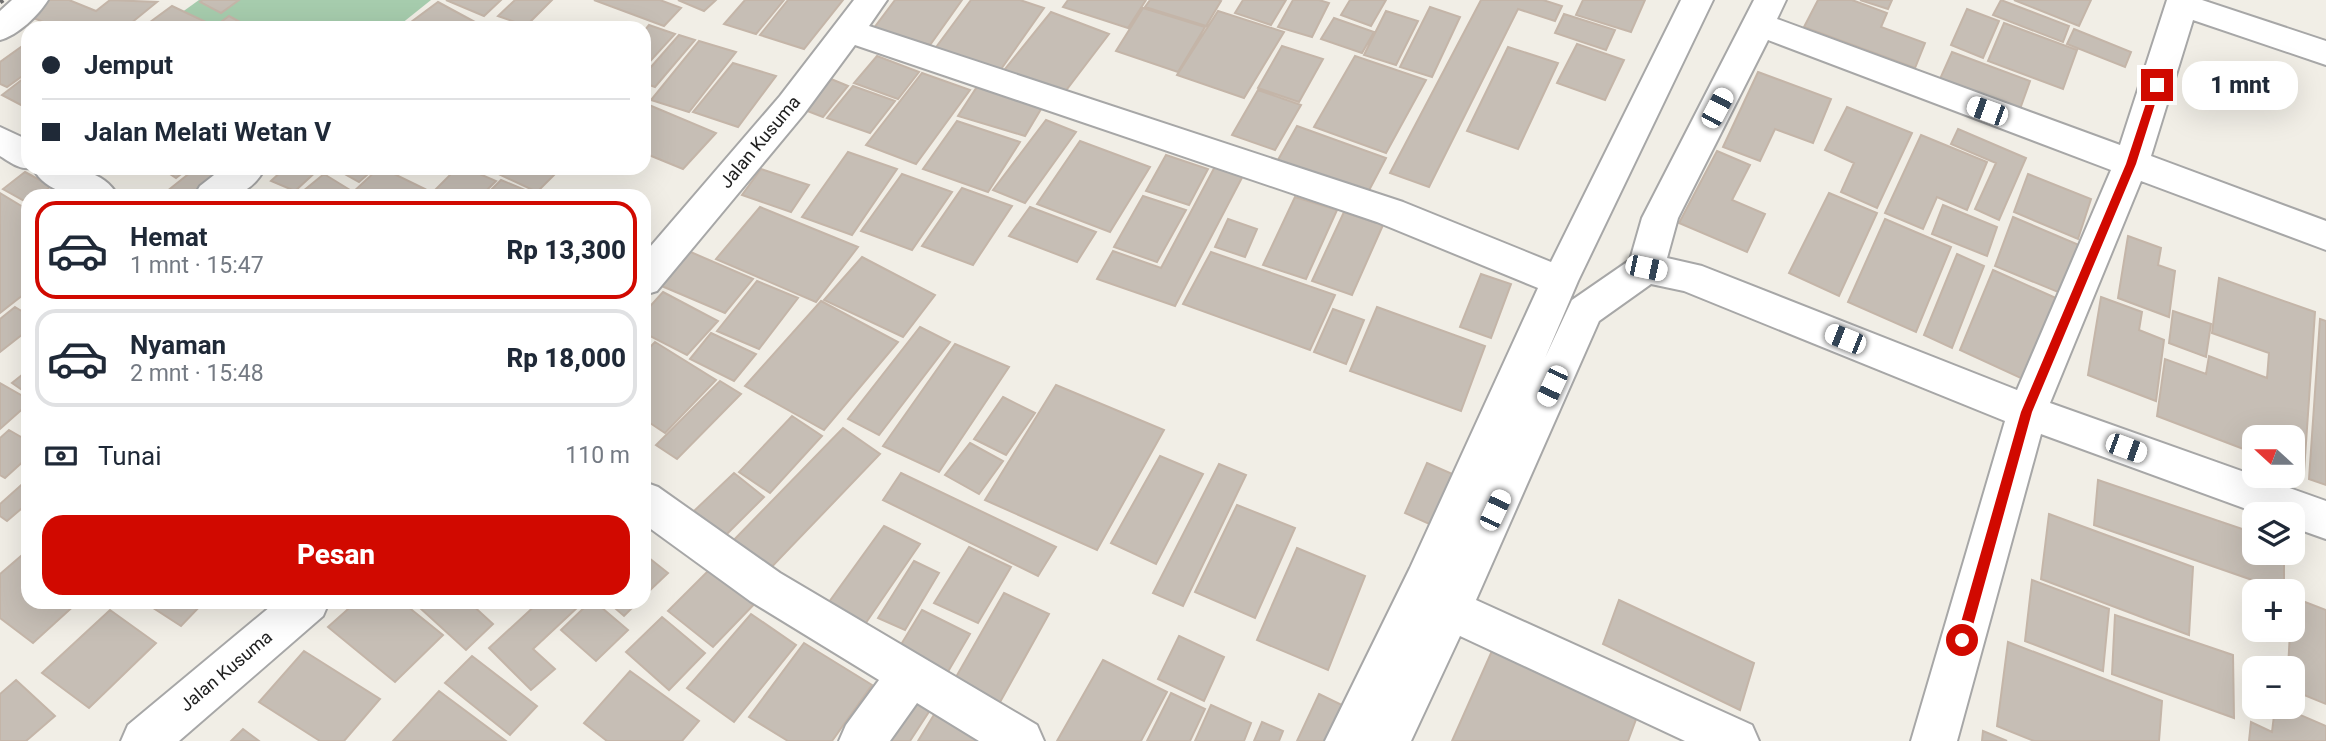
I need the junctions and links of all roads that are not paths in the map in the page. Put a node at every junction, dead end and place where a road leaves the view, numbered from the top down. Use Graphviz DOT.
graph roads {
  1 [pos="32,0"];
  2 [pos="871,0"];
  3 [pos="1697,0"];
  4 [pos="2183,3"];
  5 [pos="1765,12"];
  6 [pos="0,29"];
  7 [pos="850,31"];
  8 [pos="2326,53"];
  9 [pos="0,140"];
  10 [pos="21,152"];
  11 [pos="2131,164"];
  12 [pos="62,175"];
  13 [pos="239,175"];
  14 [pos="88,189"];
  15 [pos="221,189"];
  16 [pos="2326,236"];
  17 [pos="1646,268"];
  18 [pos="651,272"];
  19 [pos="1560,281"];
  20 [pos="2027,412"];
  21 [pos="651,505"];
  22 [pos="2326,520"];
  23 [pos="300,609"];
  24 [pos="1450,610"];
  25 [pos="911,674"];
  26 [pos="144,741"];
  27 [pos="862,741"];
  28 [pos="1021,741"];
  29 [pos="1348,741"];
  30 [pos="1387,741"];
  31 [pos="1736,741"];
  32 [pos="1934,741"];
  1 -- 6 [label="street"];
  2 -- 7 [label="street, Jalan Kusuma"];
  3 -- 19 [label="street"];
  4 -- 8 [label="street"];
  4 -- 11 [label="street"];
  5 -- 11 [label="street"];
  5 -- 17 [label="street"];
  7 -- 18 [label="street, Jalan Kusuma"];
  7 -- 19 [label="street"];
  9 -- 10 [label="street"];
  11 -- 16 [label="street"];
  11 -- 20 [label="street"];
  12 -- 14 [label="street"];
  13 -- 15 [label="street"];
  17 -- 20 [label="street"];
  17 -- 24 [label="street"];
  19 -- 29 [label="street"];
  20 -- 22 [label="street"];
  20 -- 32 [label="street"];
  21 -- 25 [label="street"];
  23 -- 26 [label="street, Jalan Kusuma"];
  24 -- 30 [label="street"];
  24 -- 31 [label="street"];
  25 -- 27 [label="street"];
  25 -- 28 [label="street"];
}
